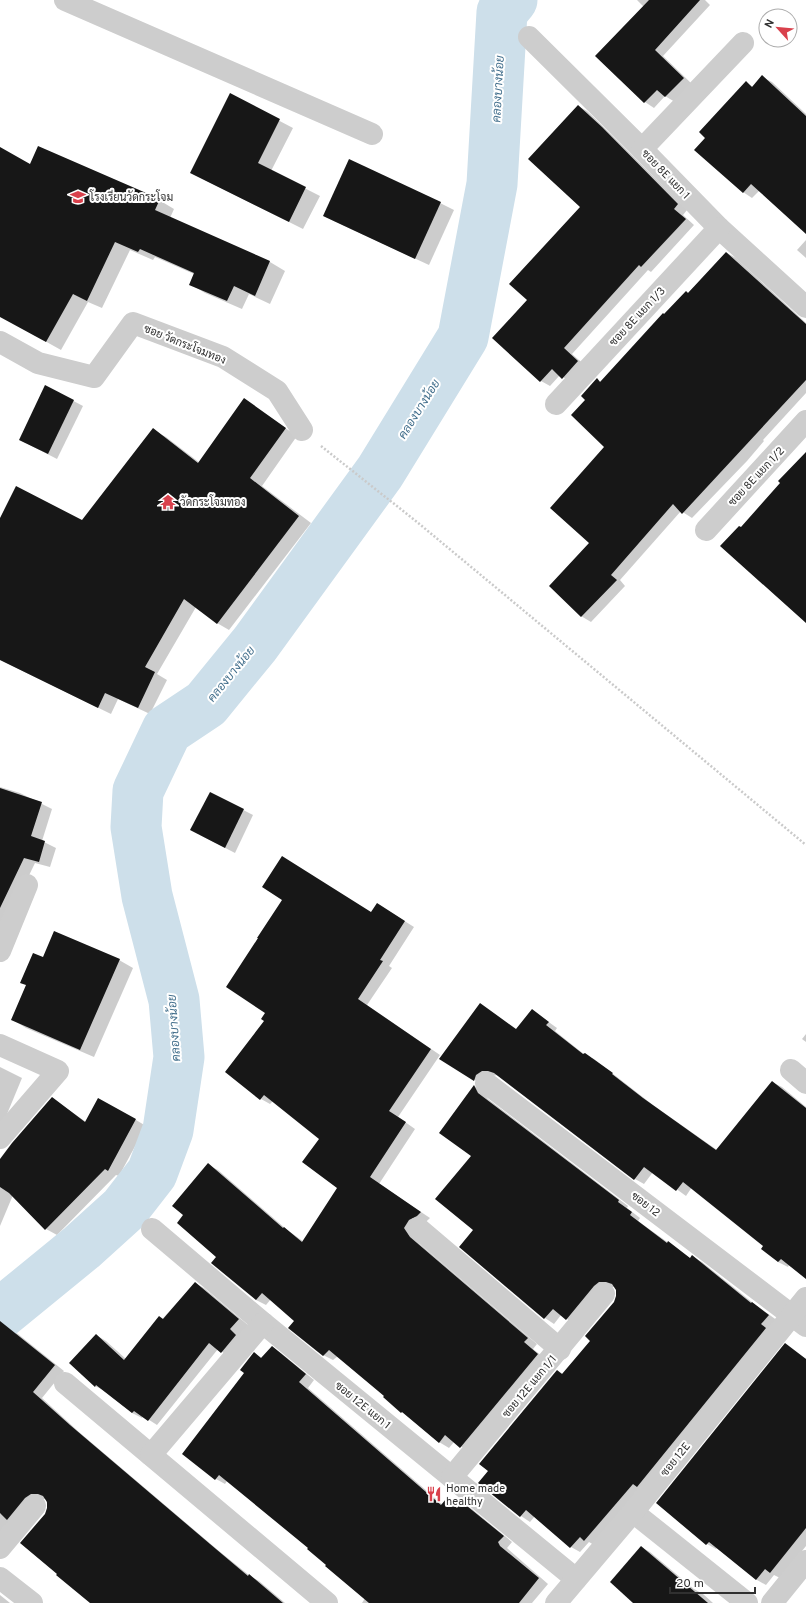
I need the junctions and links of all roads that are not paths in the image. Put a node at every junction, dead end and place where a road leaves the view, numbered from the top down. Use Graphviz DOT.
graph roads {
  1 [pos="65,0"];
  2 [pos="529,37"];
  3 [pos="743,43"];
  4 [pos="372,134"];
  5 [pos="642,149"];
  6 [pos="719,228"];
  7 [pos="806,307"];
  8 [pos="0,342"];
  9 [pos="556,404"];
  10 [pos="806,421"];
  11 [pos="302,430"];
  12 [pos="706,530"];
  13 [pos="27,885"];
  14 [pos="0,951"];
  15 [pos="0,1045"];
  16 [pos="486,1083"];
  17 [pos="0,1138"];
  18 [pos="418,1228"];
  19 [pos="152,1229"];
  20 [pos="604,1294"];
  21 [pos="806,1298"];
  22 [pos="799,1320"];
  23 [pos="263,1323"];
  24 [pos="560,1349"];
  25 [pos="65,1383"];
  26 [pos="151,1455"];
  27 [pos="452,1477"];
  28 [pos="35,1506"];
  29 [pos="633,1512"];
  30 [pos="0,1548"];
  31 [pos="806,1561"];
  32 [pos="0,1578"];
  33 [pos="576,1579"];
  34 [pos="32,1603"];
  35 [pos="327,1603"];
  36 [pos="556,1603"];
  37 [pos="747,1603"];
  38 [pos="772,1603"];
  1 -- 4 [label="street"];
  2 -- 5 [label="street, ซอย 8E แยก 1"];
  3 -- 5 [label="street"];
  5 -- 6 [label="street, ซอย 8E แยก 1"];
  6 -- 7 [label="street, ซอย 8E แยก 1"];
  6 -- 9 [label="street, ซอย 8E แยก 1/3"];
  8 -- 11 [label="street, ซอย วัดกระโจมทอง"];
  10 -- 12 [label="street, ซอย 8E แยก 1/2"];
  13 -- 14 [label="street"];
  15 -- 17 [label="street"];
  16 -- 22 [label="street, ซอย 12"];
  18 -- 24 [label="street"];
  19 -- 23 [label="street, ซอย 12E แยก 1"];
  20 -- 24 [label="street, ซอย 12E แยก 1/1"];
  21 -- 22 [label="street, ซอย 12E"];
  22 -- 29 [label="street, ซอย 12E"];
  23 -- 26 [label="street"];
  23 -- 27 [label="street, ซอย 12E แยก 1"];
  24 -- 27 [label="street, ซอย 12E แยก 1/1"];
  25 -- 26 [label="street"];
  26 -- 35 [label="street"];
  27 -- 33 [label="street, ซอย 12E แยก 1"];
  28 -- 30 [label="street"];
  29 -- 33 [label="street, ซอย 12E"];
  29 -- 37 [label="street"];
  31 -- 38 [label="street"];
  32 -- 34 [label="street"];
  33 -- 36 [label="street, ซอย 12E"];
}
